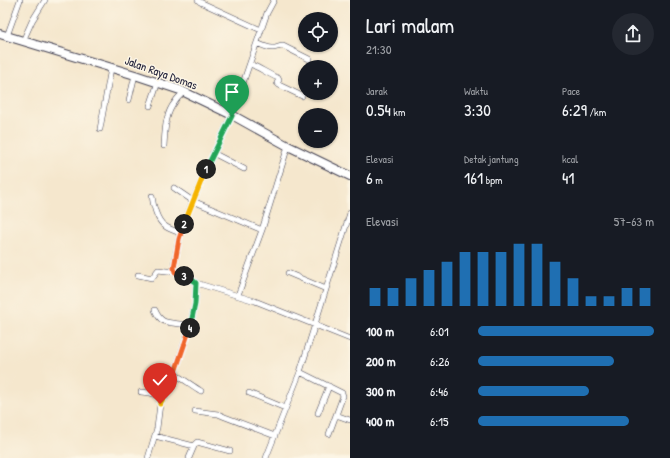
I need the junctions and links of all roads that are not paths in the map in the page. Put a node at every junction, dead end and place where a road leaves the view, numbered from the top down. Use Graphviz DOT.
graph roads {
  1 [pos="20,0"];
  2 [pos="45,0"];
  3 [pos="198,0"];
  4 [pos="274,0"];
  5 [pos="261,30"];
  6 [pos="3,35"];
  7 [pos="23,42"];
  8 [pos="257,43"];
  9 [pos="309,59"];
  10 [pos="250,64"];
  11 [pos="111,68"];
  12 [pos="135,75"];
  13 [pos="158,82"];
  14 [pos="184,92"];
  15 [pos="298,94"];
  16 [pos="129,100"];
  17 [pos="150,106"];
  18 [pos="232,116"];
  19 [pos="100,129"];
  20 [pos="164,146"];
  21 [pos="288,146"];
  22 [pos="213,153"];
  23 [pos="244,169"];
  24 [pos="350,176"];
  25 [pos="174,188"];
  26 [pos="152,196"];
  27 [pos="193,201"];
  28 [pos="350,213"];
  29 [pos="262,230"];
  30 [pos="179,236"];
  31 [pos="175,272"];
  32 [pos="288,273"];
  33 [pos="138,275"];
  34 [pos="196,283"];
  35 [pos="326,289"];
  36 [pos="238,295"];
  37 [pos="155,310"];
  38 [pos="315,325"];
  39 [pos="190,327"];
  40 [pos="350,339"];
  41 [pos="300,372"];
  42 [pos="174,374"];
  43 [pos="329,386"];
  44 [pos="201,391"];
  45 [pos="141,392"];
  46 [pos="249,393"];
  47 [pos="165,398"];
  48 [pos="285,408"];
  49 [pos="195,411"];
  50 [pos="318,413"];
  51 [pos="336,415"];
  52 [pos="350,420"];
  53 [pos="329,434"];
  54 [pos="155,436"];
  55 [pos="274,436"];
  56 [pos="194,446"];
  57 [pos="230,451"];
  58 [pos="148,458"];
  59 [pos="189,458"];
  60 [pos="266,458"];
  1 -- 6 [label="street"];
  2 -- 7 [label="street"];
  3 -- 5 [label="street"];
  4 -- 5 [label="street"];
  5 -- 8 [label="street"];
  6 -- 7 [label="highway, Jalan Raya Domas"];
  7 -- 11 [label="highway, Jalan Raya Domas"];
  8 -- 9 [label="street"];
  8 -- 10 [label="street"];
  10 -- 15 [label="street"];
  10 -- 18 [label="street"];
  11 -- 12 [label="highway, Jalan Raya Domas"];
  11 -- 19 [label="street"];
  12 -- 13 [label="highway, Jalan Raya Domas"];
  12 -- 16 [label="street"];
  13 -- 14 [label="highway, Jalan Raya Domas"];
  13 -- 17 [label="street"];
  14 -- 18 [label="highway, Jalan Raya Domas"];
  14 -- 20 [label="street"];
  18 -- 21 [label="highway, Jalan Raya Domas"];
  18 -- 22 [label="street"];
  21 -- 24 [label="highway, Jalan Raya Domas"];
  21 -- 29 [label="street"];
  22 -- 23 [label="street"];
  22 -- 27 [label="street"];
  25 -- 27 [label="street"];
  26 -- 30 [label="street"];
  27 -- 29 [label="street"];
  27 -- 30 [label="street"];
  28 -- 35 [label="street"];
  29 -- 36 [label="street"];
  30 -- 31 [label="street"];
  31 -- 33 [label="street"];
  31 -- 34 [label="street"];
  32 -- 35 [label="street"];
  34 -- 36 [label="street"];
  34 -- 39 [label="street"];
  35 -- 38 [label="street"];
  36 -- 38 [label="street"];
  37 -- 39 [label="street"];
  38 -- 40 [label="street"];
  38 -- 41 [label="street"];
  39 -- 42 [label="street"];
  41 -- 43 [label="street"];
  41 -- 48 [label="street"];
  42 -- 44 [label="street"];
  42 -- 47 [label="street"];
  43 -- 50 [label="street"];
  43 -- 51 [label="street"];
  45 -- 47 [label="street"];
  46 -- 48 [label="street"];
  47 -- 54 [label="street"];
  48 -- 55 [label="street"];
  49 -- 55 [label="street"];
  51 -- 52 [label="street"];
  51 -- 53 [label="street"];
  54 -- 56 [label="street"];
  54 -- 58 [label="street"];
  55 -- 60 [label="street"];
  56 -- 57 [label="street"];
  56 -- 59 [label="street"];
}
